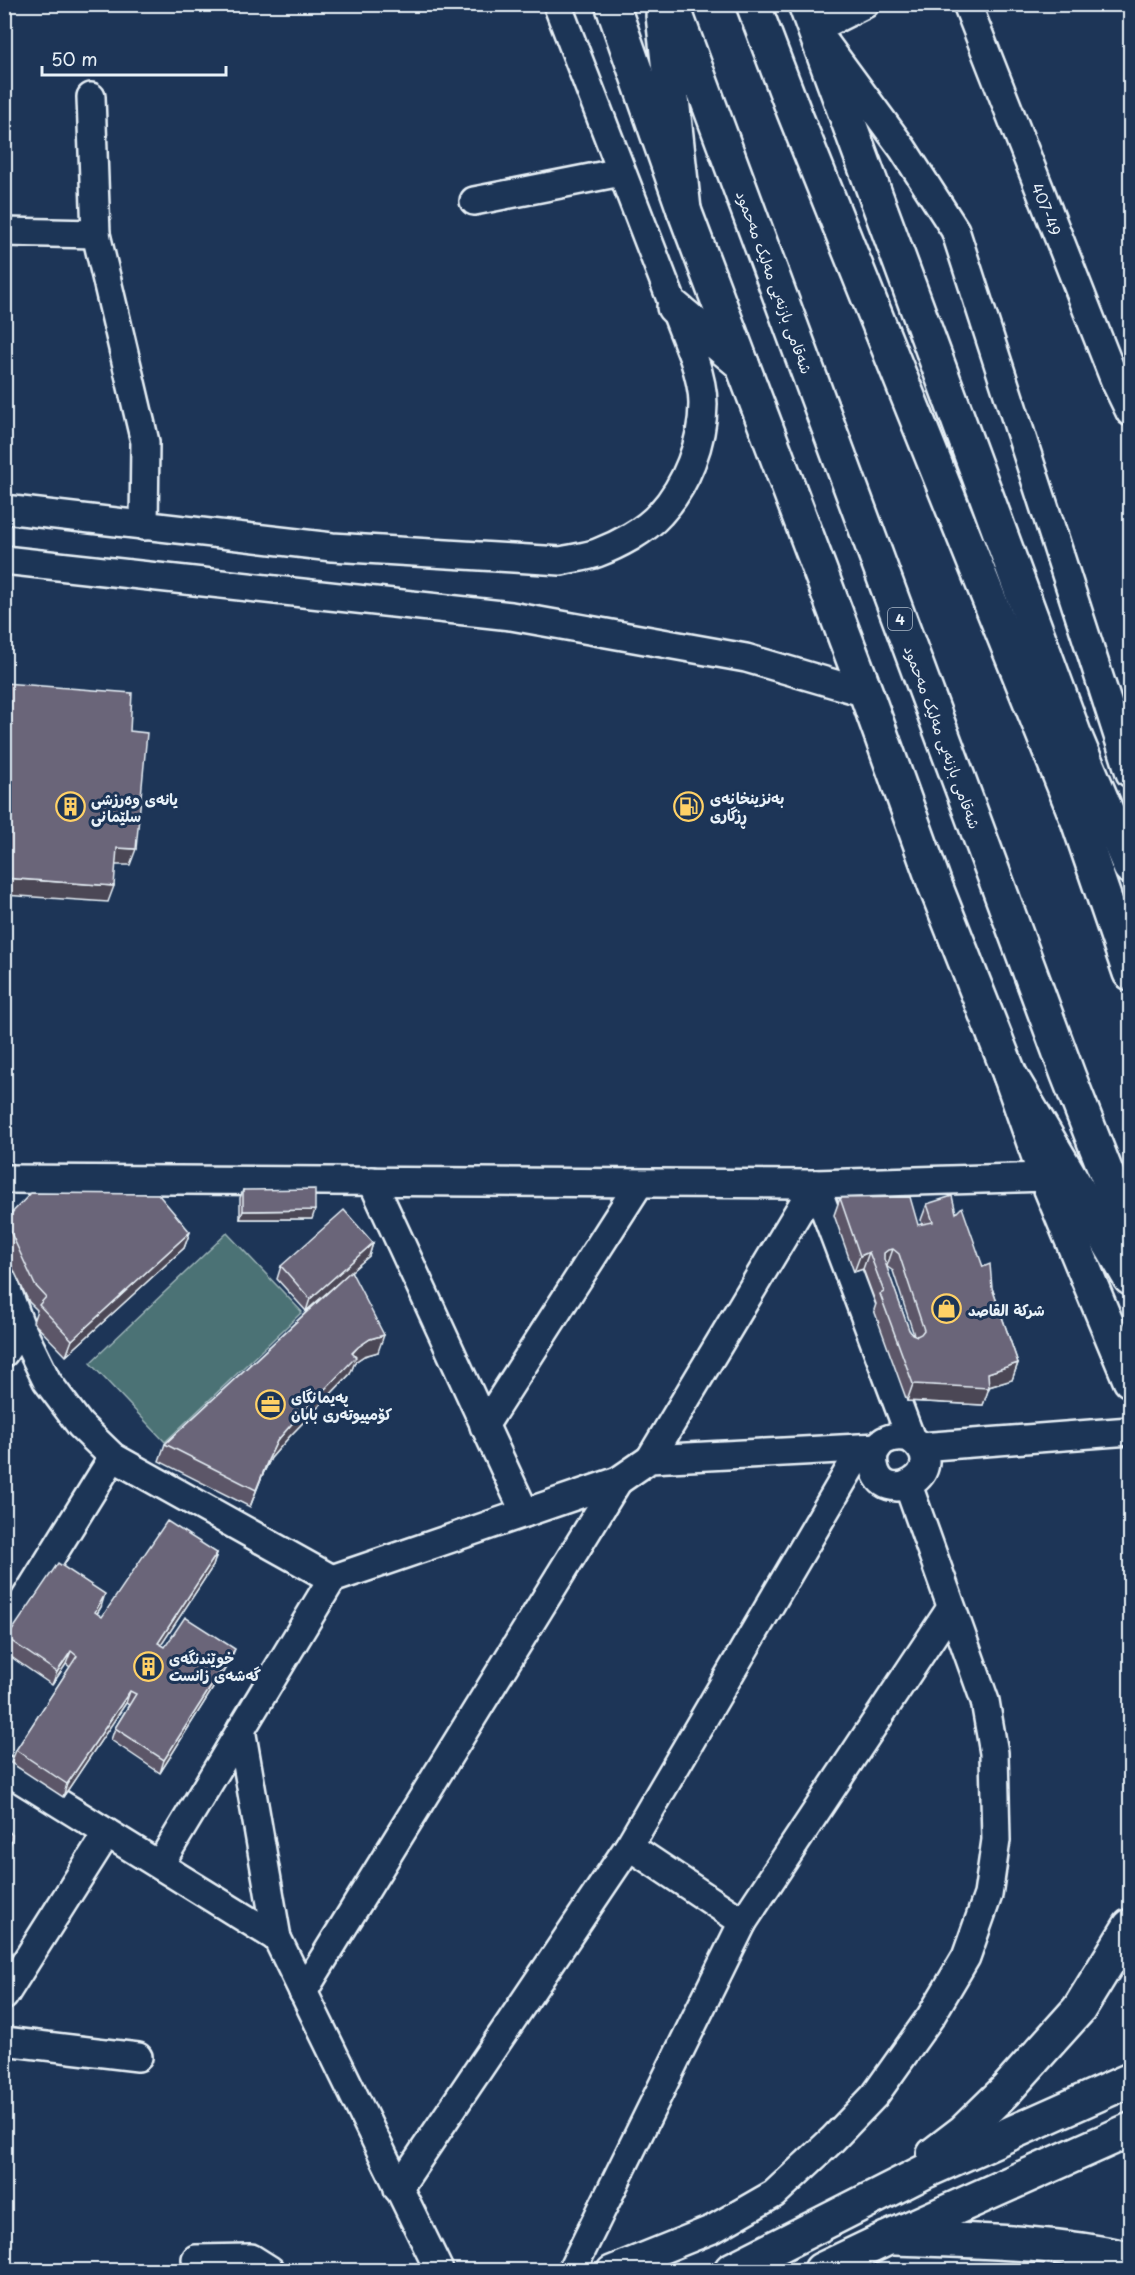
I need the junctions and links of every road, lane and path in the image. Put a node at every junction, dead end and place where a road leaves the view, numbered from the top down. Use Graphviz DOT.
graph roads {
  1 [pos="557,4"];
  2 [pos="612,4"];
  3 [pos="662,4"];
  4 [pos="672,4"];
  5 [pos="753,4"];
  6 [pos="865,4"];
  7 [pos="967,4"];
  8 [pos="810,17"];
  9 [pos="91,97"];
  10 [pos="621,172"];
  11 [pos="474,201"];
  12 [pos="684,210"];
  13 [pos="4,232"];
  14 [pos="96,234"];
  15 [pos="674,307"];
  16 [pos="743,365"];
  17 [pos="1131,412"];
  18 [pos="4,509"];
  19 [pos="144,526"];
  20 [pos="4,560"];
  21 [pos="866,693"];
  22 [pos="1131,773"];
  23 [pos="1131,867"];
  24 [pos="1131,973"];
  25 [pos="1010,1075"];
  26 [pos="1046,1178"];
  27 [pos="4,1179"];
  28 [pos="372,1181"];
  29 [pos="639,1184"];
  30 [pos="815,1184"];
  31 [pos="1131,1233"];
  32 [pos="1131,1278"];
  33 [pos="4,1282"];
  34 [pos="21,1328"];
  35 [pos="4,1353"];
  36 [pos="1131,1380"];
  37 [pos="484,1426"];
  38 [pos="1131,1431"];
  39 [pos="916,1443"];
  40 [pos="870,1448"];
  41 [pos="114,1457"];
  42 [pos="650,1459"];
  43 [pos="618,1481"];
  44 [pos="908,1485"];
  45 [pos="525,1513"];
  46 [pos="332,1579"];
  47 [pos="951,1608"];
  48 [pos="4,1633"];
  49 [pos="241,1729"];
  50 [pos="4,1769"];
  51 [pos="107,1833"];
  52 [pos="629,1846"];
  53 [pos="160,1864"];
  54 [pos="743,1922"];
  55 [pos="1131,1926"];
  56 [pos="277,1938"];
  57 [pos="303,1992"];
  58 [pos="4,1996"];
  59 [pos="4,2041"];
  60 [pos="138,2057"];
  61 [pos="1131,2080"];
  62 [pos="1131,2130"];
  63 [pos="399,2188"];
  64 [pos="885,2192"];
  65 [pos="888,2238"];
  66 [pos="196,2259"];
  67 [pos="1131,2259"];
  68 [pos="270,2271"];
  69 [pos="439,2271"];
  70 [pos="572,2271"];
  71 [pos="611,2271"];
  72 [pos="731,2271"];
  73 [pos="821,2271"];
  1 -- 10 [label="street"];
  2 -- 12 [label="main road"];
  3 -- 12 [label="main road"];
  4 -- 31 [label="main road, شەقامی بازنەیی مەلیک مەحمود / 4"];
  5 -- 24 [label="main road"];
  6 -- 8 [label="street"];
  7 -- 17 [label="street, 407-49"];
  8 -- 22 [label="street"];
  8 -- 23 [label="main road"];
  9 -- 14 [label="street"];
  10 -- 11 [label="street"];
  10 -- 15 [label="street"];
  12 -- 16 [label="main road"];
  13 -- 14 [label="street"];
  14 -- 19 [label="street"];
  15 -- 16 [label="main road"];
  15 -- 19 [label="street"];
  16 -- 21 [label="main road"];
  18 -- 19 [label="street"];
  20 -- 21 [label="street"];
  21 -- 25 [label="main road"];
  25 -- 26 [label="main road"];
  25 -- 32 [label="main road"];
  26 -- 30 [label="street"];
  26 -- 36 [label="main road"];
  27 -- 28 [label="street"];
  28 -- 29 [label="street"];
  28 -- 37 [label="street"];
  29 -- 30 [label="street"];
  29 -- 37 [label="street"];
  30 -- 39 [label="street"];
  30 -- 42 [label="street"];
  33 -- 34 [label="street"];
  34 -- 35 [label="street"];
  34 -- 41 [label="street"];
  37 -- 45 [label="street"];
  38 -- 39 [label="street"];
  39 -- 40 [label="street"];
  39 -- 44 [label="street"];
  40 -- 42 [label="street"];
  40 -- 44 [label="street"];
  40 -- 52 [label="street"];
  41 -- 46 [label="street"];
  41 -- 48 [label="street"];
  42 -- 43 [label="street"];
  43 -- 45 [label="street"];
  43 -- 57 [label="street"];
  44 -- 47 [label="street"];
  45 -- 46 [label="street"];
  46 -- 49 [label="street"];
  47 -- 54 [label="street"];
  47 -- 71 [label="street"];
  49 -- 53 [label="street"];
  49 -- 56 [label="street"];
  50 -- 51 [label="street"];
  51 -- 53 [label="street"];
  51 -- 58 [label="street"];
  52 -- 54 [label="street"];
  52 -- 63 [label="street"];
  53 -- 56 [label="street"];
  54 -- 70 [label="street"];
  55 -- 64 [label="main road"];
  56 -- 57 [label="street"];
  57 -- 63 [label="street"];
  59 -- 60 [label="street"];
  61 -- 64 [label="main road"];
  62 -- 65 [label="main road"];
  63 -- 69 [label="street"];
  64 -- 72 [label="main road"];
  65 -- 67 [label="main road"];
  65 -- 73 [label="main road"];
  66 -- 68 [label="street"];
}
